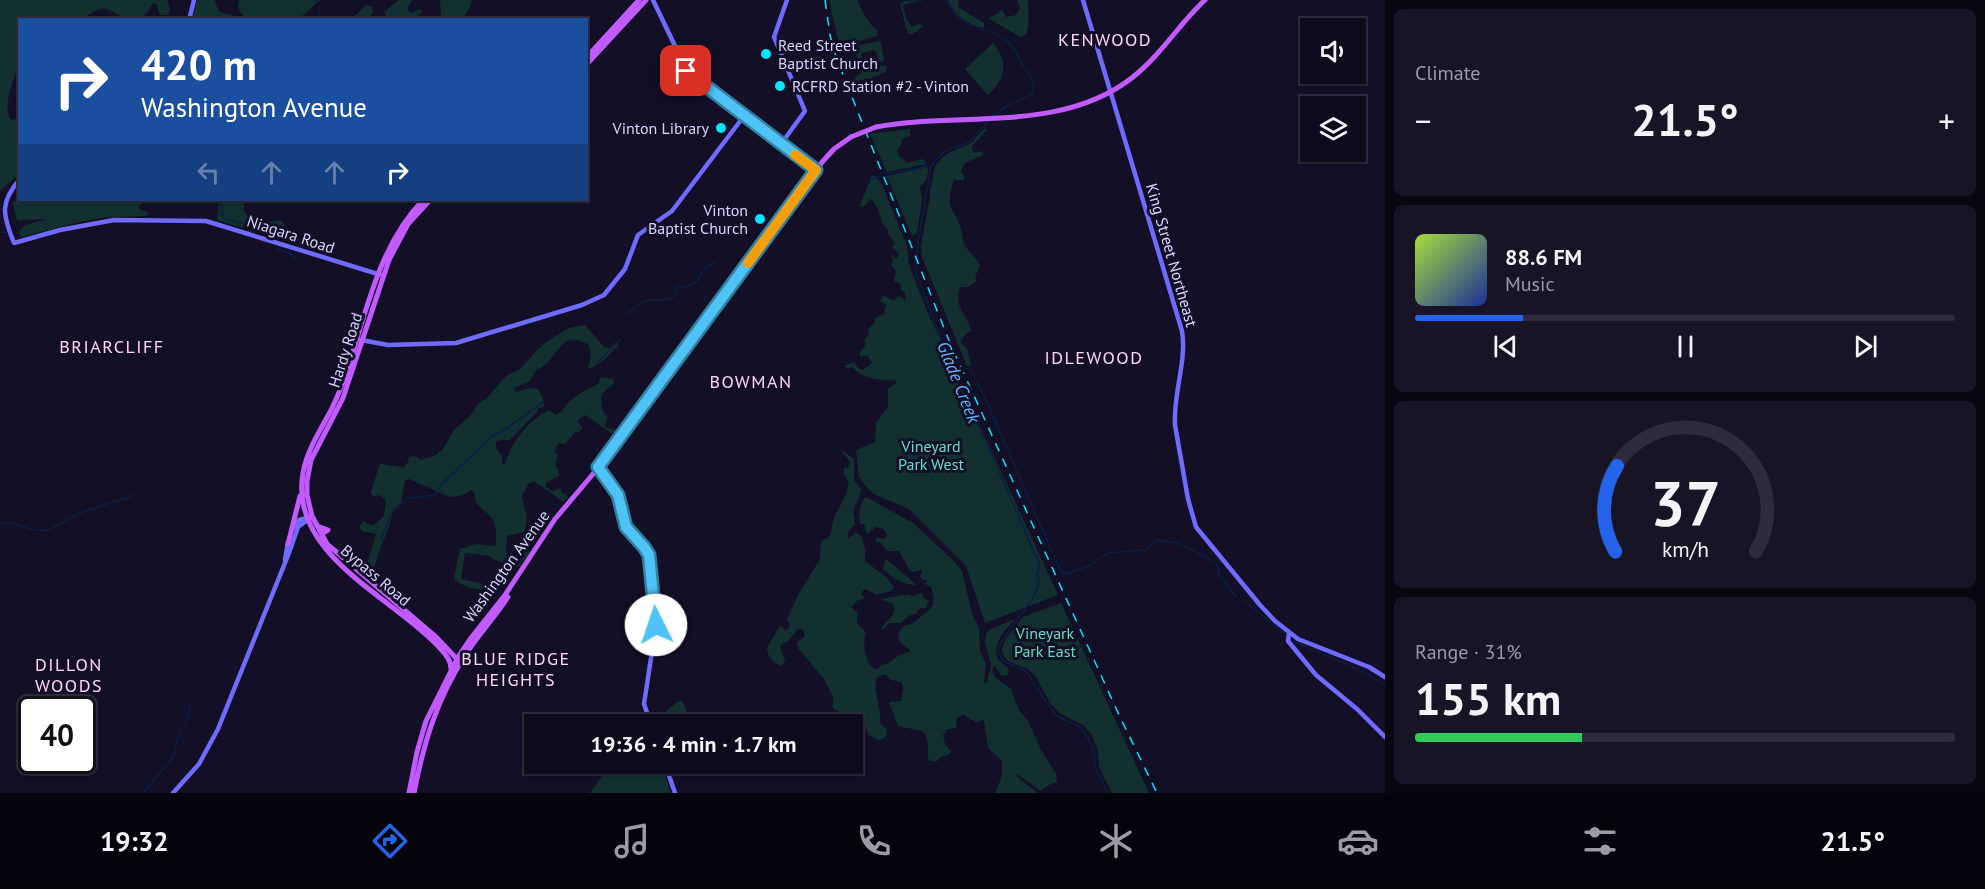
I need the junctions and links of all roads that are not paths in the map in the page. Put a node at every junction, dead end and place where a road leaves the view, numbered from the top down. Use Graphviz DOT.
graph roads {
  1 [pos="194,0"];
  2 [pos="639,0"];
  3 [pos="646,0"];
  4 [pos="652,0"];
  5 [pos="787,0"];
  6 [pos="1083,0"];
  7 [pos="1205,0"];
  8 [pos="190,18"];
  9 [pos="588,56"];
  10 [pos="588,63"];
  11 [pos="1111,92"];
  12 [pos="744,116"];
  13 [pos="781,144"];
  14 [pos="816,170"];
  15 [pos="18,181"];
  16 [pos="422,201"];
  17 [pos="429,201"];
  18 [pos="381,275"];
  19 [pos="360,340"];
  20 [pos="598,467"];
  21 [pos="302,488"];
  22 [pos="309,518"];
  23 [pos="288,544"];
  24 [pos="285,563"];
  25 [pos="1289,633"];
  26 [pos="432,640"];
  27 [pos="457,662"];
  28 [pos="451,672"];
  29 [pos="1385,677"];
  30 [pos="648,714"];
  31 [pos="1385,737"];
  32 [pos="668,774"];
  33 [pos="173,793"];
  34 [pos="409,793"];
  35 [pos="414,793"];
  36 [pos="675,793"];
  1 -- 8 [label="street"];
  2 -- 9 [label="main road"];
  3 -- 10 [label="main road"];
  4 -- 12 [label="street"];
  5 -- 13 [label="street"];
  6 -- 11 [label="street, King Street Northeast"];
  7 -- 11 [label="main road, Washington Avenue"];
  11 -- 14 [label="main road, Washington Avenue, bridge"];
  11 -- 25 [label="street, King Street Northeast"];
  12 -- 13 [label="street"];
  12 -- 19 [label="street"];
  13 -- 14 [label="street"];
  14 -- 20 [label="main road, Washington Avenue"];
  15 -- 18 [label="street, Niagara Road"];
  16 -- 18 [label="main road, Hardy Road"];
  17 -- 18 [label="main road, Hardy Road"];
  18 -- 19 [label="main road, Hardy Road"];
  19 -- 21 [label="main road, Hardy Road"];
  19 -- 22 [label="main road, Hardy Road"];
  20 -- 27 [label="main road, Washington Avenue"];
  20 -- 30 [label="street"];
  21 -- 22 [label="main road, Bypass Road"];
  21 -- 23 [label="main road"];
  22 -- 23 [label="street"];
  22 -- 24 [label="street"];
  22 -- 26 [label="main road, Bypass Road"];
  22 -- 27 [label="main road, Bypass Road"];
  23 -- 24 [label="street"];
  24 -- 33 [label="street"];
  25 -- 29 [label="street, King Street Northeast"];
  25 -- 31 [label="street"];
  26 -- 27 [label="main road"];
  26 -- 28 [label="main road, Bypass Road"];
  27 -- 28 [label="main road, Washington Avenue"];
  27 -- 35 [label="main road"];
  28 -- 34 [label="main road, Washington Avenue"];
  32 -- 36 [label="street"];
}
